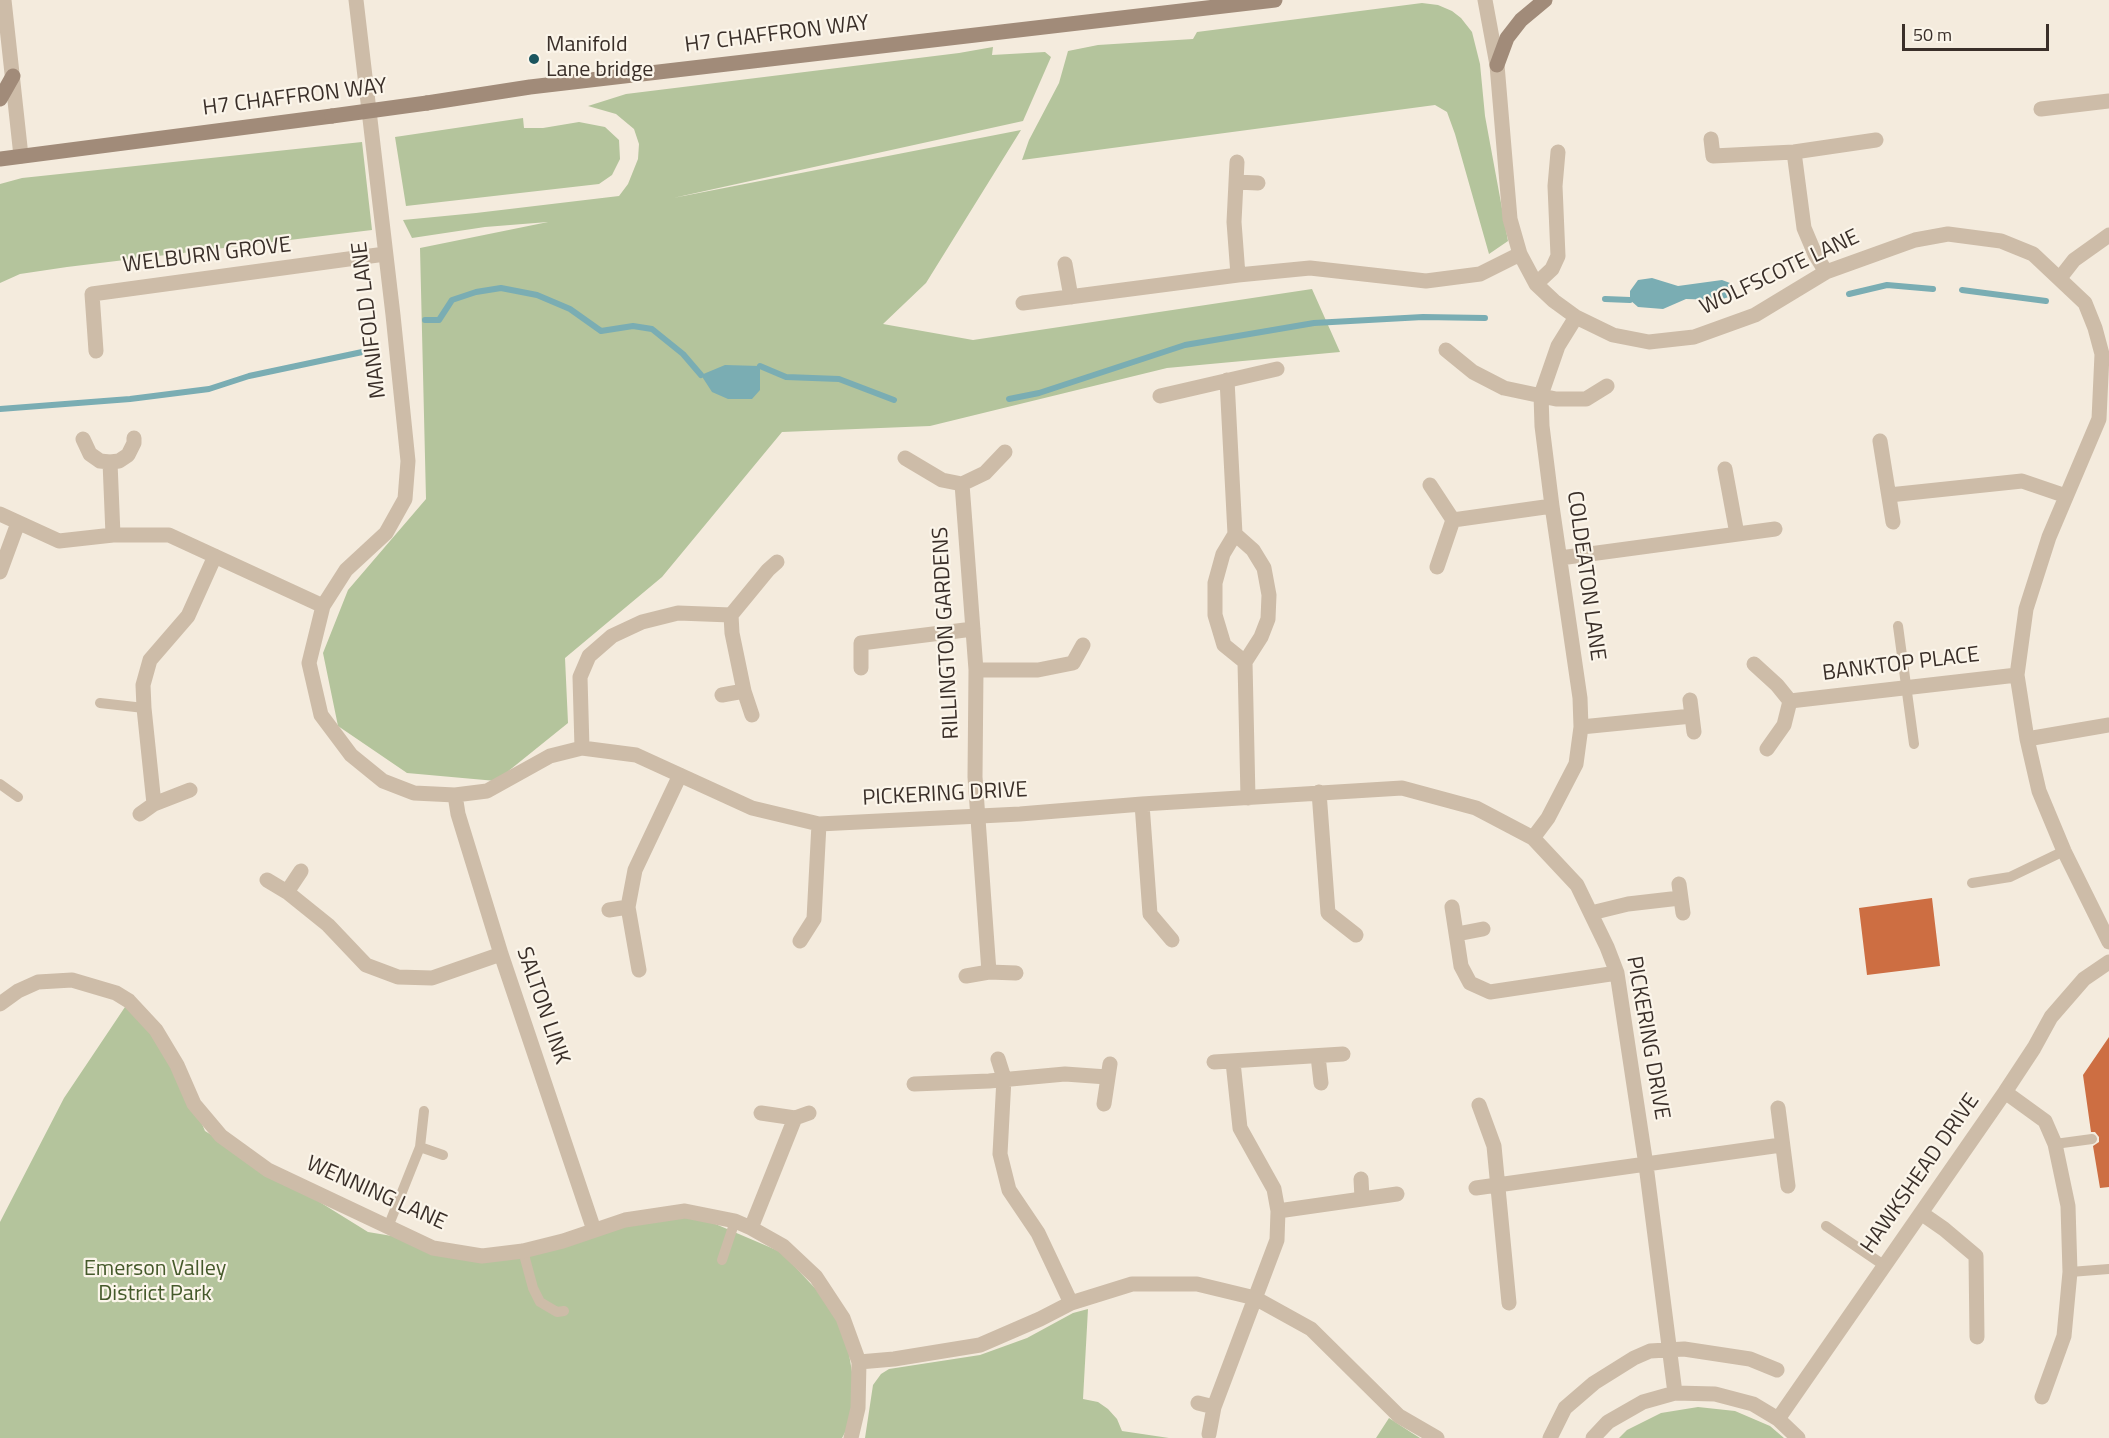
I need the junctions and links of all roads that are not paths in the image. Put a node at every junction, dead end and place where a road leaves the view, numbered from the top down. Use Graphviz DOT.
graph roads {
  1 [pos="4,0"];
  2 [pos="356,0"];
  3 [pos="1275,0"];
  4 [pos="1485,0"];
  5 [pos="1545,0"];
  6 [pos="1497,65"];
  7 [pos="13,76"];
  8 [pos="0,99"];
  9 [pos="2109,101"];
  10 [pos="2041,109"];
  11 [pos="1711,139"];
  12 [pos="1876,140"];
  13 [pos="1558,152"];
  14 [pos="1794,152"];
  15 [pos="21,156"];
  16 [pos="0,159"];
  17 [pos="1237,162"];
  18 [pos="1236,182"];
  19 [pos="1258,183"];
  20 [pos="2109,235"];
  21 [pos="385,254"];
  22 [pos="1520,254"];
  23 [pos="1065,264"];
  24 [pos="1826,272"];
  25 [pos="1238,275"];
  26 [pos="2060,278"];
  27 [pos="1536,284"];
  28 [pos="1071,297"];
  29 [pos="1023,303"];
  30 [pos="1576,316"];
  31 [pos="1446,350"];
  32 [pos="96,351"];
  33 [pos="2105,353"];
  34 [pos="1277,369"];
  35 [pos="1227,380"];
  36 [pos="1607,386"];
  37 [pos="1541,395"];
  38 [pos="1160,396"];
  39 [pos="134,438"];
  40 [pos="83,439"];
  41 [pos="1880,441"];
  42 [pos="1005,452"];
  43 [pos="906,458"];
  44 [pos="110,462"];
  45 [pos="1725,469"];
  46 [pos="962,484"];
  47 [pos="1430,485"];
  48 [pos="1889,495"];
  49 [pos="2066,496"];
  50 [pos="1552,506"];
  51 [pos="0,514"];
  52 [pos="1454,520"];
  53 [pos="1893,522"];
  54 [pos="18,523"];
  55 [pos="1774,530"];
  56 [pos="1235,534"];
  57 [pos="1737,534"];
  58 [pos="114,536"];
  59 [pos="215,556"];
  60 [pos="1560,558"];
  61 [pos="767,564"];
  62 [pos="1437,567"];
  63 [pos="0,572"];
  64 [pos="323,606"];
  65 [pos="731,615"];
  66 [pos="1898,626"];
  67 [pos="973,629"];
  68 [pos="1083,645"];
  69 [pos="1245,662"];
  70 [pos="1754,664"];
  71 [pos="861,668"];
  72 [pos="976,670"];
  73 [pos="2018,675"];
  74 [pos="1905,687"];
  75 [pos="744,691"];
  76 [pos="722,695"];
  77 [pos="1690,700"];
  78 [pos="1790,701"];
  79 [pos="100,703"];
  80 [pos="144,708"];
  81 [pos="752,715"];
  82 [pos="2109,725"];
  83 [pos="1581,727"];
  84 [pos="2027,739"];
  85 [pos="1914,744"];
  86 [pos="582,748"];
  87 [pos="1767,749"];
  88 [pos="680,775"];
  89 [pos="0,784"];
  90 [pos="190,790"];
  91 [pos="1319,792"];
  92 [pos="455,795"];
  93 [pos="18,797"];
  94 [pos="1248,798"];
  95 [pos="154,804"];
  96 [pos="1142,804"];
  97 [pos="140,814"];
  98 [pos="978,816"];
  99 [pos="819,824"];
  100 [pos="1533,838"];
  101 [pos="2064,851"];
  102 [pos="301,871"];
  103 [pos="267,880"];
  104 [pos="1972,883"];
  105 [pos="287,892"];
  106 [pos="628,907"];
  107 [pos="1452,907"];
  108 [pos="609,910"];
  109 [pos="1591,913"];
  110 [pos="1683,913"];
  111 [pos="1483,929"];
  112 [pos="1456,934"];
  113 [pos="1356,935"];
  114 [pos="1172,940"];
  115 [pos="800,941"];
  116 [pos="2109,942"];
  117 [pos="501,954"];
  118 [pos="2109,962"];
  119 [pos="639,970"];
  120 [pos="989,972"];
  121 [pos="1016,973"];
  122 [pos="1617,973"];
  123 [pos="966,976"];
  124 [pos="0,1004"];
  125 [pos="1343,1054"];
  126 [pos="1318,1056"];
  127 [pos="998,1059"];
  128 [pos="1214,1062"];
  129 [pos="1233,1062"];
  130 [pos="1004,1078"];
  131 [pos="1321,1083"];
  132 [pos="914,1084"];
  133 [pos="2005,1092"];
  134 [pos="1104,1104"];
  135 [pos="1479,1105"];
  136 [pos="1778,1108"];
  137 [pos="424,1112"];
  138 [pos="761,1113"];
  139 [pos="2092,1139"];
  140 [pos="1781,1144"];
  141 [pos="2055,1144"];
  142 [pos="420,1147"];
  143 [pos="443,1155"];
  144 [pos="1647,1165"];
  145 [pos="1361,1179"];
  146 [pos="1788,1185"];
  147 [pos="1498,1186"];
  148 [pos="1476,1188"];
  149 [pos="1397,1194"];
  150 [pos="1362,1198"];
  151 [pos="1278,1211"];
  152 [pos="1921,1213"];
  153 [pos="735,1221"];
  154 [pos="1826,1226"];
  155 [pos="388,1227"];
  156 [pos="752,1228"];
  157 [pos="594,1230"];
  158 [pos="524,1251"];
  159 [pos="722,1260"];
  160 [pos="1885,1266"];
  161 [pos="2109,1269"];
  162 [pos="2070,1272"];
  163 [pos="1255,1298"];
  164 [pos="1071,1303"];
  165 [pos="1509,1303"];
  166 [pos="564,1311"];
  167 [pos="1977,1337"];
  168 [pos="1670,1350"];
  169 [pos="859,1362"];
  170 [pos="1777,1370"];
  171 [pos="1675,1393"];
  172 [pos="2042,1397"];
  173 [pos="1198,1403"];
  174 [pos="1214,1407"];
  175 [pos="1778,1419"];
  176 [pos="1209,1434"];
  177 [pos="851,1438"];
  178 [pos="1437,1438"];
  179 [pos="1550,1438"];
  180 [pos="1593,1438"];
  181 [pos="1798,1438"];
  1 -- 7 [label="street"];
  2 -- 21 [label="street, MANIFOLD LANE"];
  3 -- 15 [label="street, H7 CHAFFRON WAY, bridge"];
  4 -- 6 [label="street, WOLFSCOTE LANE"];
  5 -- 6 [label="street"];
  6 -- 22 [label="street, WOLFSCOTE LANE"];
  7 -- 8 [label="street"];
  7 -- 15 [label="street"];
  9 -- 10 [label="street"];
  11 -- 14 [label="street"];
  12 -- 14 [label="street"];
  13 -- 27 [label="street"];
  14 -- 24 [label="street"];
  15 -- 16 [label="street, H7 CHAFFRON WAY"];
  17 -- 18 [label="street"];
  18 -- 19 [label="street"];
  18 -- 25 [label="street"];
  20 -- 26 [label="street"];
  21 -- 32 [label="street, WELBURN GROVE"];
  21 -- 64 [label="street, MANIFOLD LANE"];
  22 -- 25 [label="street"];
  22 -- 27 [label="street, WOLFSCOTE LANE"];
  23 -- 28 [label="street"];
  24 -- 26 [label="street, WOLFSCOTE LANE"];
  24 -- 30 [label="street, WOLFSCOTE LANE"];
  25 -- 28 [label="street"];
  26 -- 33 [label="street, WOLFSCOTE LANE"];
  27 -- 30 [label="street, WOLFSCOTE LANE"];
  28 -- 29 [label="street"];
  30 -- 37 [label="street, COLDEATON LANE"];
  31 -- 37 [label="street"];
  33 -- 49 [label="street, WOLFSCOTE LANE"];
  34 -- 35 [label="street"];
  35 -- 38 [label="street"];
  35 -- 56 [label="street"];
  36 -- 37 [label="street"];
  37 -- 50 [label="street, COLDEATON LANE"];
  39 -- 44 [label="street"];
  40 -- 44 [label="street"];
  41 -- 48 [label="street"];
  42 -- 46 [label="street"];
  43 -- 46 [label="street"];
  44 -- 58 [label="street"];
  45 -- 57 [label="street"];
  46 -- 67 [label="street, RILLINGTON GARDENS"];
  47 -- 52 [label="street"];
  48 -- 49 [label="street"];
  48 -- 53 [label="street"];
  49 -- 73 [label="street, WOLFSCOTE LANE"];
  50 -- 52 [label="street"];
  50 -- 60 [label="street, COLDEATON LANE"];
  51 -- 54 [label="street"];
  52 -- 62 [label="street"];
  54 -- 58 [label="street"];
  54 -- 63 [label="street"];
  55 -- 57 [label="street"];
  56 -- 69 [label="street"];
  56 -- 69 [label="street"];
  57 -- 60 [label="street"];
  58 -- 59 [label="street"];
  59 -- 64 [label="street"];
  59 -- 80 [label="street"];
  60 -- 83 [label="street, COLDEATON LANE"];
  61 -- 65 [label="street"];
  64 -- 92 [label="street, PICKERING DRIVE"];
  65 -- 75 [label="street"];
  65 -- 86 [label="street"];
  66 -- 74 [label="lane"];
  67 -- 71 [label="street"];
  67 -- 72 [label="street, RILLINGTON GARDENS"];
  68 -- 72 [label="street"];
  69 -- 94 [label="street"];
  70 -- 78 [label="street"];
  72 -- 98 [label="street, RILLINGTON GARDENS"];
  73 -- 74 [label="street, BANKTOP PLACE"];
  73 -- 84 [label="street, WOLFSCOTE LANE"];
  74 -- 78 [label="street, BANKTOP PLACE"];
  74 -- 85 [label="lane"];
  75 -- 76 [label="street"];
  75 -- 81 [label="street"];
  77 -- 83 [label="street"];
  78 -- 87 [label="street"];
  79 -- 80 [label="lane"];
  80 -- 95 [label="street"];
  82 -- 84 [label="street"];
  83 -- 100 [label="street, COLDEATON LANE"];
  84 -- 101 [label="street, WOLFSCOTE LANE"];
  86 -- 88 [label="street, PICKERING DRIVE"];
  86 -- 92 [label="street, PICKERING DRIVE"];
  88 -- 99 [label="street, PICKERING DRIVE"];
  88 -- 106 [label="street"];
  89 -- 93 [label="lane"];
  90 -- 95 [label="street"];
  91 -- 94 [label="street, PICKERING DRIVE"];
  91 -- 100 [label="street, PICKERING DRIVE"];
  91 -- 113 [label="street"];
  92 -- 117 [label="street, SALTON LINK"];
  94 -- 96 [label="street, PICKERING DRIVE"];
  95 -- 97 [label="street"];
  96 -- 98 [label="street, PICKERING DRIVE"];
  96 -- 114 [label="street"];
  98 -- 99 [label="street, PICKERING DRIVE"];
  98 -- 120 [label="street, RILLINGTON GARDENS"];
  99 -- 115 [label="street"];
  100 -- 109 [label="street, PICKERING DRIVE"];
  101 -- 104 [label="lane"];
  101 -- 116 [label="street, WOLFSCOTE LANE"];
  102 -- 105 [label="street"];
  103 -- 105 [label="street"];
  105 -- 117 [label="street"];
  106 -- 108 [label="street"];
  106 -- 119 [label="street"];
  107 -- 112 [label="street"];
  109 -- 110 [label="street"];
  109 -- 122 [label="street, PICKERING DRIVE"];
  111 -- 112 [label="street"];
  112 -- 122 [label="street"];
  117 -- 157 [label="street, SALTON LINK"];
  118 -- 133 [label="street, HAWKSHEAD DRIVE"];
  120 -- 121 [label="street"];
  120 -- 123 [label="street"];
  122 -- 144 [label="street, PICKERING DRIVE"];
  124 -- 155 [label="street, WENNING LANE"];
  125 -- 126 [label="street"];
  126 -- 129 [label="street"];
  126 -- 131 [label="street"];
  127 -- 130 [label="street"];
  128 -- 129 [label="street"];
  129 -- 151 [label="street"];
  130 -- 132 [label="street"];
  130 -- 134 [label="street"];
  130 -- 164 [label="street"];
  133 -- 141 [label="street"];
  133 -- 152 [label="street, HAWKSHEAD DRIVE"];
  135 -- 147 [label="street"];
  136 -- 140 [label="street"];
  137 -- 142 [label="lane"];
  138 -- 156 [label="street"];
  139 -- 141 [label="lane"];
  140 -- 144 [label="street"];
  140 -- 146 [label="street"];
  141 -- 162 [label="street"];
  142 -- 143 [label="lane"];
  142 -- 155 [label="lane"];
  144 -- 147 [label="street"];
  144 -- 168 [label="street, PICKERING DRIVE"];
  145 -- 150 [label="street"];
  147 -- 148 [label="street"];
  147 -- 165 [label="street"];
  149 -- 150 [label="street"];
  150 -- 151 [label="street"];
  151 -- 163 [label="street"];
  152 -- 160 [label="street, HAWKSHEAD DRIVE"];
  152 -- 167 [label="street"];
  153 -- 156 [label="street, WENNING LANE"];
  153 -- 157 [label="street, WENNING LANE"];
  153 -- 159 [label="lane"];
  154 -- 160 [label="lane"];
  155 -- 158 [label="street, WENNING LANE"];
  156 -- 169 [label="street, WENNING LANE"];
  157 -- 158 [label="street, WENNING LANE"];
  158 -- 166 [label="lane"];
  160 -- 175 [label="street, HAWKSHEAD DRIVE"];
  161 -- 162 [label="lane"];
  162 -- 172 [label="street"];
  163 -- 164 [label="street"];
  163 -- 174 [label="street"];
  163 -- 178 [label="street"];
  164 -- 169 [label="street"];
  168 -- 170 [label="street"];
  168 -- 171 [label="street, PICKERING DRIVE"];
  168 -- 179 [label="street"];
  169 -- 177 [label="street"];
  171 -- 175 [label="street"];
  171 -- 180 [label="street"];
  173 -- 174 [label="street"];
  174 -- 176 [label="street"];
  175 -- 181 [label="street"];
}
